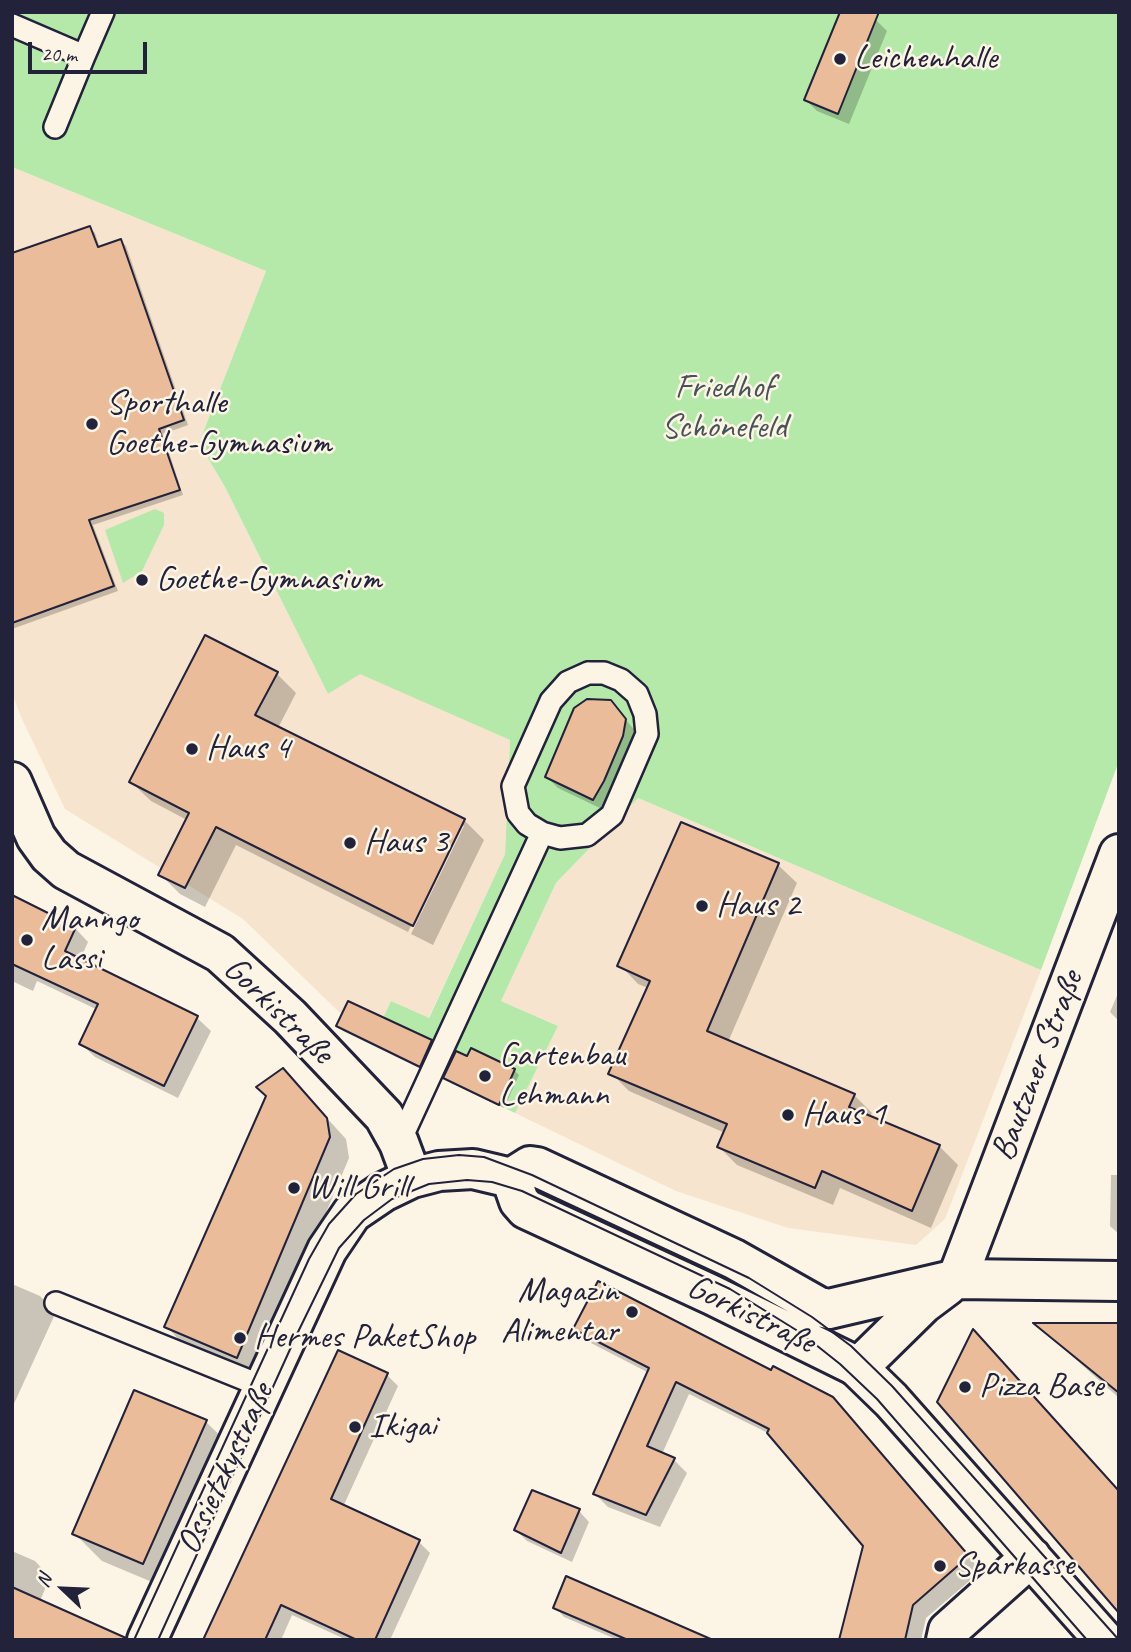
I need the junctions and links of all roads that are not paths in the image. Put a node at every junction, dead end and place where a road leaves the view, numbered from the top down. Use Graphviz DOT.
graph roads {
  1 [pos="103,12"];
  2 [pos="12,24"];
  3 [pos="85,57"];
  4 [pos="55,127"];
  5 [pos="12,782"];
  6 [pos="542,833"];
  7 [pos="12,839"];
  8 [pos="1119,854"];
  9 [pos="49,855"];
  10 [pos="399,1143"];
  11 [pos="412,1178"];
  12 [pos="511,1178"];
  13 [pos="957,1279"];
  14 [pos="1119,1281"];
  15 [pos="56,1303"];
  16 [pos="836,1334"];
  17 [pos="264,1387"];
  18 [pos="1031,1557"];
  19 [pos="147,1640"];
  20 [pos="946,1640"];
  21 [pos="1104,1640"];
  1 -- 3 [label="lane"];
  2 -- 3 [label="lane"];
  3 -- 4 [label="lane"];
  5 -- 9 [label="main road"];
  6 -- 6 [label="lane"];
  6 -- 10 [label="lane"];
  7 -- 9 [label="main road, Gorkistraße"];
  8 -- 13 [label="main road, Bautzner Straße"];
  9 -- 10 [label="main road, Gorkistraße"];
  10 -- 11 [label="main road, Gorkistraße"];
  11 -- 12 [label="main road, Gorkistraße"];
  11 -- 17 [label="main road, Ossietzkystraße"];
  12 -- 16 [label="main road, Gorkistraße"];
  12 -- 16 [label="main road, Gorkistraße"];
  13 -- 14 [label="main road"];
  13 -- 16 [label="main road"];
  13 -- 16 [label="main road"];
  15 -- 17 [label="lane"];
  16 -- 18 [label="main road, Gorkistraße"];
  17 -- 19 [label="main road, Ossietzkystraße"];
  18 -- 20 [label="main road"];
  18 -- 21 [label="main road, Gorkistraße"];
}
